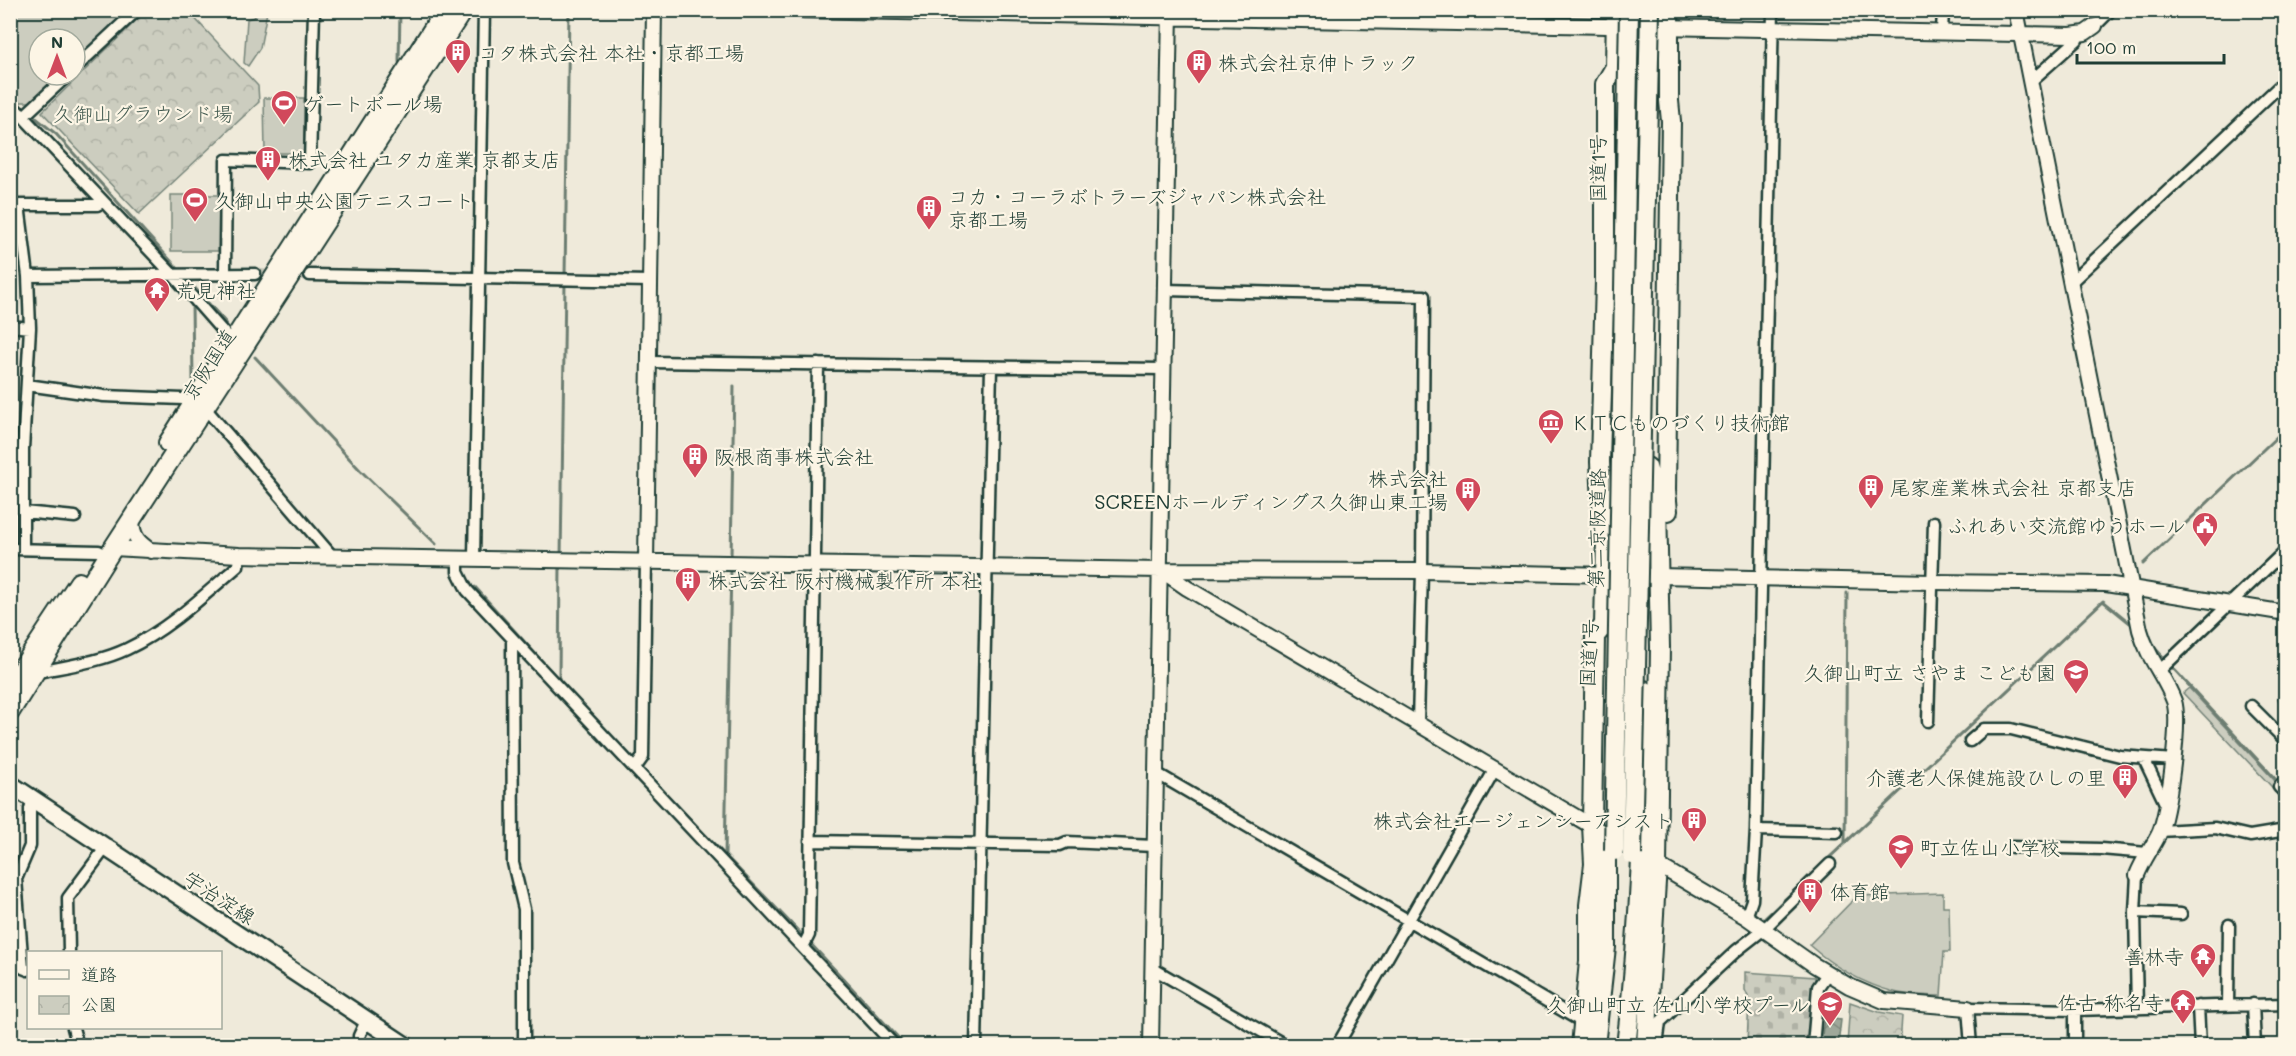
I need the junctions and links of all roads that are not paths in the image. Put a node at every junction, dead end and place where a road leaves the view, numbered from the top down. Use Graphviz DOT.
graph roads {
  1 [pos="137,10"];
  2 [pos="314,10"];
  3 [pos="445,10"];
  4 [pos="463,10"];
  5 [pos="484,10"];
  6 [pos="654,10"];
  7 [pos="797,10"];
  8 [pos="1773,10"];
  9 [pos="1943,10"];
  10 [pos="2016,10"];
  11 [pos="2111,10"];
  12 [pos="824,11"];
  13 [pos="1000,12"];
  14 [pos="1170,14"];
  15 [pos="1622,17"];
  16 [pos="1659,17"];
  17 [pos="2095,26"];
  18 [pos="1773,28"];
  19 [pos="1942,32"];
  20 [pos="2020,34"];
  21 [pos="2076,40"];
  22 [pos="87,58"];
  23 [pos="1615,67"];
  24 [pos="2286,80"];
  25 [pos="2030,82"];
  26 [pos="55,87"];
  27 [pos="1620,101"];
  28 [pos="1669,101"];
  29 [pos="10,103"];
  30 [pos="24,116"];
  31 [pos="1653,121"];
  32 [pos="103,202"];
  33 [pos="15,205"];
  34 [pos="225,273"];
  35 [pos="255,274"];
  36 [pos="309,275"];
  37 [pos="28,276"];
  38 [pos="174,276"];
  39 [pos="480,278"];
  40 [pos="650,281"];
  41 [pos="2070,283"];
  42 [pos="1165,290"];
  43 [pos="10,326"];
  44 [pos="30,328"];
  45 [pos="240,341"];
  46 [pos="649,362"];
  47 [pos="818,364"];
  48 [pos="991,367"];
  49 [pos="1163,369"];
  50 [pos="27,385"];
  51 [pos="199,406"];
  52 [pos="10,448"];
  53 [pos="23,449"];
  54 [pos="1647,467"];
  55 [pos="1618,480"];
  56 [pos="1602,504"];
  57 [pos="23,512"];
  58 [pos="75,517"];
  59 [pos="132,521"];
  60 [pos="1934,522"];
  61 [pos="1659,534"];
  62 [pos="10,549"];
  63 [pos="23,549"];
  64 [pos="106,550"];
  65 [pos="2286,550"];
  66 [pos="151,551"];
  67 [pos="239,555"];
  68 [pos="332,556"];
  69 [pos="458,558"];
  70 [pos="474,558"];
  71 [pos="646,561"];
  72 [pos="814,564"];
  73 [pos="987,567"];
  74 [pos="1161,570"];
  75 [pos="1422,571"];
  76 [pos="1610,575"];
  77 [pos="1651,576"];
  78 [pos="1762,579"];
  79 [pos="1932,582"];
  80 [pos="2132,589"];
  81 [pos="2227,605"];
  82 [pos="2286,613"];
  83 [pos="1604,625"];
  84 [pos="512,638"];
  85 [pos="1660,647"];
  86 [pos="1644,668"];
  87 [pos="38,672"];
  88 [pos="1609,672"];
  89 [pos="2158,672"];
  90 [pos="12,682"];
  91 [pos="2251,706"];
  92 [pos="10,712"];
  93 [pos="1928,721"];
  94 [pos="1418,722"];
  95 [pos="1970,741"];
  96 [pos="2286,741"];
  97 [pos="2144,759"];
  98 [pos="2174,760"];
  99 [pos="635,768"];
  100 [pos="1495,769"];
  101 [pos="1156,773"];
  102 [pos="2286,780"];
  103 [pos="10,784"];
  104 [pos="2286,794"];
  105 [pos="33,800"];
  106 [pos="2166,805"];
  107 [pos="1599,829"];
  108 [pos="1756,830"];
  109 [pos="2286,830"];
  110 [pos="2160,831"];
  111 [pos="1837,832"];
  112 [pos="810,841"];
  113 [pos="980,844"];
  114 [pos="1154,846"];
  115 [pos="2012,847"];
  116 [pos="106,848"];
  117 [pos="2147,853"];
  118 [pos="1641,855"];
  119 [pos="1594,864"];
  120 [pos="1830,864"];
  121 [pos="1657,865"];
  122 [pos="2137,875"];
  123 [pos="2134,912"];
  124 [pos="2181,914"];
  125 [pos="1746,917"];
  126 [pos="1408,921"];
  127 [pos="2229,925"];
  128 [pos="1764,928"];
  129 [pos="803,947"];
  130 [pos="1606,947"];
  131 [pos="69,951"];
  132 [pos="1152,968"];
  133 [pos="26,969"];
  134 [pos="10,970"];
  135 [pos="1652,973"];
  136 [pos="1828,973"];
  137 [pos="1632,994"];
  138 [pos="2253,1004"];
  139 [pos="2286,1004"];
  140 [pos="2228,1005"];
  141 [pos="2198,1006"];
  142 [pos="1968,1008"];
  143 [pos="2137,1009"];
  144 [pos="2075,1010"];
  145 [pos="367,1019"];
  146 [pos="1584,1023"];
  147 [pos="73,1029"];
  148 [pos="78,1046"];
  149 [pos="359,1046"];
  150 [pos="406,1046"];
  151 [pos="524,1046"];
  152 [pos="895,1046"];
  153 [pos="976,1046"];
  154 [pos="1151,1046"];
  155 [pos="1287,1046"];
  156 [pos="1337,1046"];
  157 [pos="1581,1046"];
  158 [pos="1595,1046"];
  159 [pos="1600,1046"];
  160 [pos="1620,1046"];
  161 [pos="1626,1046"];
  162 [pos="1646,1046"];
  163 [pos="1658,1046"];
  164 [pos="1813,1046"];
  165 [pos="1971,1046"];
  166 [pos="2075,1046"];
  167 [pos="2200,1046"];
  168 [pos="2255,1046"];
  1 -- 22 [label="street"];
  2 -- 34 [label="street"];
  3 -- 45 [label="highway, 京阪国道"];
  4 -- 45 [label="highway, 京阪国道"];
  5 -- 39 [label="street"];
  6 -- 40 [label="street"];
  7 -- 12 [label="street"];
  8 -- 18 [label="street"];
  9 -- 19 [label="street"];
  10 -- 20 [label="street"];
  11 -- 17 [label="street"];
  12 -- 13 [label="street"];
  13 -- 14 [label="street"];
  14 -- 15 [label="street"];
  14 -- 42 [label="street"];
  15 -- 16 [label="street"];
  15 -- 23 [label="highway"];
  15 -- 27 [label="highway, 国道1号"];
  15 -- 159 [label="highway, 第二京阪道路, bridge"];
  16 -- 18 [label="street"];
  16 -- 28 [label="highway"];
  16 -- 31 [label="highway"];
  16 -- 160 [label="highway, bridge"];
  17 -- 20 [label="street"];
  18 -- 19 [label="street"];
  18 -- 78 [label="street"];
  19 -- 20 [label="street"];
  20 -- 25 [label="street"];
  21 -- 25 [label="street"];
  23 -- 27 [label="highway"];
  23 -- 56 [label="highway"];
  24 -- 41 [label="street"];
  25 -- 41 [label="street"];
  26 -- 30 [label="street"];
  27 -- 55 [label="highway, 国道1号"];
  28 -- 31 [label="highway"];
  28 -- 61 [label="highway"];
  29 -- 30 [label="street"];
  30 -- 32 [label="street"];
  31 -- 54 [label="highway"];
  32 -- 33 [label="street"];
  32 -- 38 [label="street"];
  33 -- 37 [label="street"];
  34 -- 35 [label="street"];
  34 -- 38 [label="street"];
  36 -- 39 [label="street"];
  37 -- 38 [label="street"];
  37 -- 44 [label="street"];
  38 -- 45 [label="street"];
  39 -- 40 [label="street"];
  39 -- 70 [label="street"];
  40 -- 46 [label="street"];
  41 -- 80 [label="street"];
  42 -- 49 [label="street"];
  42 -- 75 [label="street"];
  43 -- 44 [label="street"];
  44 -- 50 [label="street"];
  45 -- 51 [label="highway, 京阪国道"];
  46 -- 47 [label="street"];
  46 -- 71 [label="street"];
  47 -- 48 [label="street"];
  47 -- 72 [label="street"];
  48 -- 49 [label="street"];
  48 -- 73 [label="street"];
  49 -- 74 [label="street"];
  50 -- 51 [label="street"];
  50 -- 53 [label="street"];
  51 -- 59 [label="highway, 京阪国道"];
  51 -- 64 [label="highway, 京阪国道"];
  51 -- 68 [label="street"];
  52 -- 53 [label="street"];
  53 -- 57 [label="street"];
  54 -- 61 [label="highway"];
  54 -- 77 [label="highway"];
  55 -- 56 [label="highway"];
  55 -- 76 [label="highway, 国道1号"];
  56 -- 76 [label="highway"];
  57 -- 58 [label="street"];
  57 -- 63 [label="street"];
  59 -- 64 [label="highway, 京阪国道"];
  59 -- 66 [label="street"];
  60 -- 79 [label="street"];
  61 -- 77 [label="highway"];
  62 -- 63 [label="street"];
  63 -- 64 [label="street"];
  64 -- 66 [label="street"];
  64 -- 87 [label="highway, 京阪国道"];
  64 -- 90 [label="highway, 京阪国道"];
  65 -- 81 [label="street"];
  66 -- 67 [label="street"];
  67 -- 68 [label="street"];
  67 -- 87 [label="street"];
  68 -- 69 [label="street"];
  69 -- 70 [label="street"];
  69 -- 84 [label="street"];
  70 -- 71 [label="street"];
  71 -- 72 [label="street"];
  71 -- 99 [label="street"];
  72 -- 73 [label="street"];
  72 -- 112 [label="street"];
  73 -- 74 [label="street"];
  73 -- 113 [label="street"];
  74 -- 75 [label="street"];
  74 -- 94 [label="street"];
  74 -- 101 [label="street"];
  75 -- 76 [label="street"];
  75 -- 94 [label="street"];
  76 -- 77 [label="street"];
  76 -- 83 [label="highway"];
  76 -- 88 [label="highway, 国道1号"];
  77 -- 78 [label="street"];
  77 -- 85 [label="highway"];
  77 -- 86 [label="highway"];
  78 -- 79 [label="street"];
  78 -- 108 [label="street"];
  79 -- 80 [label="street"];
  79 -- 93 [label="street"];
  80 -- 81 [label="street"];
  80 -- 89 [label="street"];
  81 -- 82 [label="street"];
  81 -- 89 [label="street"];
  83 -- 88 [label="highway"];
  83 -- 107 [label="highway"];
  84 -- 99 [label="street"];
  84 -- 151 [label="street"];
  85 -- 86 [label="highway"];
  85 -- 121 [label="highway"];
  86 -- 118 [label="highway"];
  87 -- 92 [label="highway, 京阪国道"];
  88 -- 107 [label="highway, 国道1号"];
  89 -- 98 [label="street"];
  91 -- 96 [label="street"];
  94 -- 100 [label="street"];
  95 -- 97 [label="street"];
  97 -- 98 [label="street"];
  97 -- 106 [label="street"];
  98 -- 106 [label="street"];
  99 -- 129 [label="street"];
  100 -- 107 [label="street"];
  100 -- 126 [label="street"];
  101 -- 114 [label="street"];
  101 -- 126 [label="street"];
  102 -- 104 [label="street"];
  103 -- 105 [label="main road, 宇治淀線"];
  105 -- 116 [label="main road, 宇治淀線"];
  105 -- 133 [label="street"];
  106 -- 110 [label="street"];
  107 -- 118 [label="street"];
  107 -- 119 [label="highway"];
  107 -- 130 [label="highway, 国道1号"];
  108 -- 111 [label="street"];
  108 -- 125 [label="street"];
  109 -- 110 [label="street"];
  110 -- 117 [label="street"];
  112 -- 113 [label="street"];
  112 -- 129 [label="street"];
  113 -- 114 [label="street"];
  113 -- 153 [label="street"];
  114 -- 132 [label="street"];
  115 -- 117 [label="street"];
  116 -- 131 [label="street"];
  116 -- 145 [label="main road, 宇治淀線"];
  117 -- 122 [label="street"];
  118 -- 121 [label="street"];
  118 -- 137 [label="highway"];
  119 -- 130 [label="highway"];
  119 -- 146 [label="highway"];
  120 -- 128 [label="street"];
  121 -- 125 [label="street"];
  121 -- 135 [label="highway"];
  122 -- 123 [label="street"];
  123 -- 124 [label="street"];
  123 -- 143 [label="street"];
  125 -- 128 [label="street"];
  126 -- 146 [label="street"];
  126 -- 156 [label="street"];
  127 -- 140 [label="street"];
  128 -- 136 [label="street"];
  128 -- 163 [label="street"];
  129 -- 152 [label="street"];
  130 -- 158 [label="highway, 国道1号"];
  132 -- 154 [label="street"];
  132 -- 155 [label="street"];
  133 -- 134 [label="street"];
  135 -- 137 [label="highway"];
  135 -- 162 [label="highway"];
  136 -- 142 [label="street"];
  136 -- 164 [label="street"];
  137 -- 161 [label="highway"];
  138 -- 139 [label="street"];
  138 -- 140 [label="street"];
  138 -- 168 [label="street"];
  140 -- 141 [label="street"];
  141 -- 143 [label="street"];
  141 -- 167 [label="street"];
  142 -- 144 [label="street"];
  142 -- 165 [label="street"];
  143 -- 144 [label="street"];
  144 -- 166 [label="street"];
  145 -- 149 [label="street"];
  145 -- 150 [label="main road, 宇治淀線"];
  146 -- 157 [label="highway"];
  147 -- 148 [label="street"];
}
